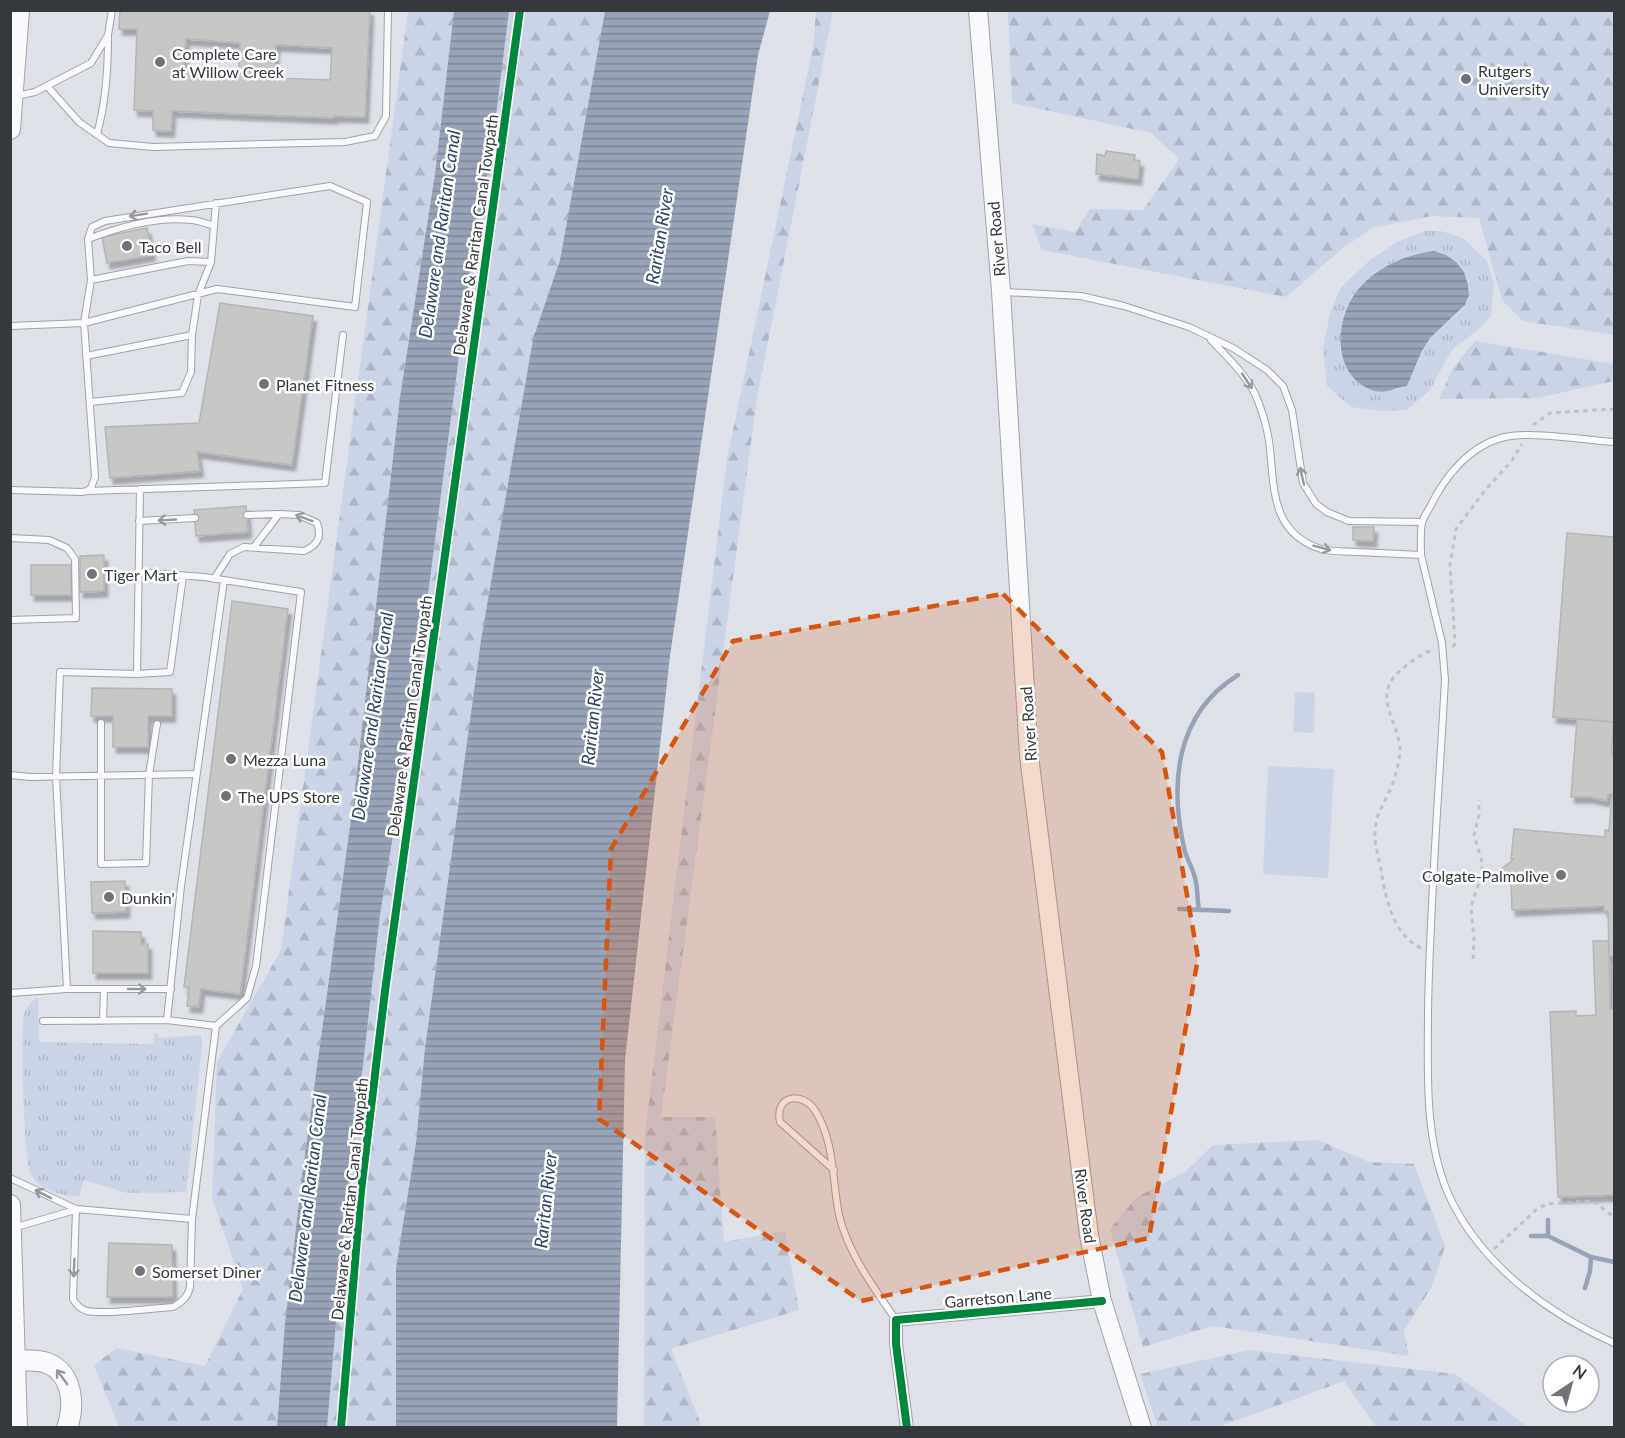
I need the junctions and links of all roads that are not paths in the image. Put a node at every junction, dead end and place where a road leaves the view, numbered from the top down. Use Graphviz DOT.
graph roads {
  1 [pos="20,10"];
  2 [pos="111,10"];
  3 [pos="388,10"];
  4 [pos="978,10"];
  5 [pos="108,35"];
  6 [pos="47,86"];
  7 [pos="13,97"];
  8 [pos="10,129"];
  9 [pos="98,134"];
  10 [pos="216,203"];
  11 [pos="214,226"];
  12 [pos="88,239"];
  13 [pos="211,262"];
  14 [pos="91,280"];
  15 [pos="1001,291"];
  16 [pos="198,295"];
  17 [pos="84,323"];
  18 [pos="10,326"];
  19 [pos="192,335"];
  20 [pos="343,335"];
  21 [pos="1208,337"];
  22 [pos="86,356"];
  23 [pos="90,402"];
  24 [pos="1614,442"];
  25 [pos="140,489"];
  26 [pos="10,490"];
  27 [pos="87,491"];
  28 [pos="279,513"];
  29 [pos="247,515"];
  30 [pos="195,518"];
  31 [pos="139,521"];
  32 [pos="1422,522"];
  33 [pos="10,538"];
  34 [pos="254,547"];
  35 [pos="1421,555"];
  36 [pos="138,572"];
  37 [pos="183,576"];
  38 [pos="214,579"];
  39 [pos="224,580"];
  40 [pos="10,620"];
  41 [pos="137,674"];
  42 [pos="101,723"];
  43 [pos="157,724"];
  44 [pos="196,774"];
  45 [pos="10,775"];
  46 [pos="149,775"];
  47 [pos="101,776"];
  48 [pos="56,777"];
  49 [pos="68,989"];
  50 [pos="104,989"];
  51 [pos="171,989"];
  52 [pos="10,993"];
  53 [pos="167,1020"];
  54 [pos="43,1021"];
  55 [pos="103,1021"];
  56 [pos="216,1026"];
  57 [pos="834,1170"];
  58 [pos="10,1178"];
  59 [pos="10,1205"];
  60 [pos="76,1209"];
  61 [pos="192,1219"];
  62 [pos="11,1228"];
  63 [pos="1102,1301"];
  64 [pos="896,1320"];
  65 [pos="1614,1343"];
  66 [pos="12,1362"];
  67 [pos="13,1387"];
  68 [pos="17,1428"];
  69 [pos="67,1428"];
  70 [pos="908,1428"];
  71 [pos="1142,1428"];
  1 -- 7 [label="main road"];
  2 -- 5 [label="lane"];
  3 -- 9 [label="lane"];
  4 -- 15 [label="main road, River Road"];
  5 -- 6 [label="lane"];
  5 -- 9 [label="lane"];
  6 -- 7 [label="lane"];
  6 -- 9 [label="lane"];
  7 -- 8 [label="main road"];
  10 -- 11 [label="lane"];
  10 -- 12 [label="lane, one-way"];
  10 -- 16 [label="lane"];
  11 -- 12 [label="lane"];
  11 -- 13 [label="lane"];
  12 -- 14 [label="lane"];
  13 -- 14 [label="lane"];
  13 -- 16 [label="lane"];
  14 -- 17 [label="lane"];
  15 -- 21 [label="lane"];
  15 -- 63 [label="main road, River Road"];
  16 -- 17 [label="lane"];
  16 -- 19 [label="lane"];
  17 -- 18 [label="lane"];
  17 -- 22 [label="lane"];
  19 -- 22 [label="lane"];
  19 -- 23 [label="lane"];
  20 -- 25 [label="lane"];
  32 -- 21 [label="lane, one-way"];
  21 -- 35 [label="lane, one-way"];
  22 -- 23 [label="lane"];
  23 -- 27 [label="lane"];
  24 -- 32 [label="lane"];
  25 -- 27 [label="lane"];
  25 -- 31 [label="lane"];
  26 -- 27 [label="lane"];
  28 -- 29 [label="lane"];
  28 -- 34 [label="lane"];
  34 -- 28 [label="lane, one-way"];
  30 -- 31 [label="lane, one-way"];
  31 -- 36 [label="lane"];
  32 -- 35 [label="lane"];
  33 -- 40 [label="lane"];
  34 -- 38 [label="lane"];
  35 -- 65 [label="lane"];
  36 -- 37 [label="lane"];
  36 -- 41 [label="lane"];
  37 -- 38 [label="lane"];
  37 -- 41 [label="lane"];
  38 -- 39 [label="lane"];
  39 -- 44 [label="lane"];
  39 -- 56 [label="lane"];
  41 -- 48 [label="lane"];
  42 -- 47 [label="lane"];
  43 -- 46 [label="lane"];
  44 -- 46 [label="lane"];
  44 -- 51 [label="lane"];
  45 -- 48 [label="lane"];
  46 -- 47 [label="lane"];
  46 -- 47 [label="lane"];
  47 -- 48 [label="lane"];
  48 -- 49 [label="lane"];
  49 -- 50 [label="lane"];
  49 -- 52 [label="lane"];
  50 -- 51 [label="lane, one-way"];
  50 -- 55 [label="lane"];
  51 -- 53 [label="lane"];
  53 -- 55 [label="lane"];
  53 -- 56 [label="lane"];
  54 -- 55 [label="lane"];
  56 -- 61 [label="lane"];
  57 -- 57 [label="lane"];
  57 -- 64 [label="lane"];
  60 -- 58 [label="lane, one-way"];
  59 -- 62 [label="main road"];
  60 -- 61 [label="lane"];
  60 -- 61 [label="lane, one-way"];
  60 -- 62 [label="lane"];
  62 -- 66 [label="main road"];
  63 -- 64 [label="street, Garretson Lane"];
  63 -- 71 [label="main road, River Road"];
  64 -- 70 [label="street"];
  66 -- 67 [label="main road"];
  69 -- 66 [label="main road, one-way"];
  67 -- 68 [label="main road"];
}
